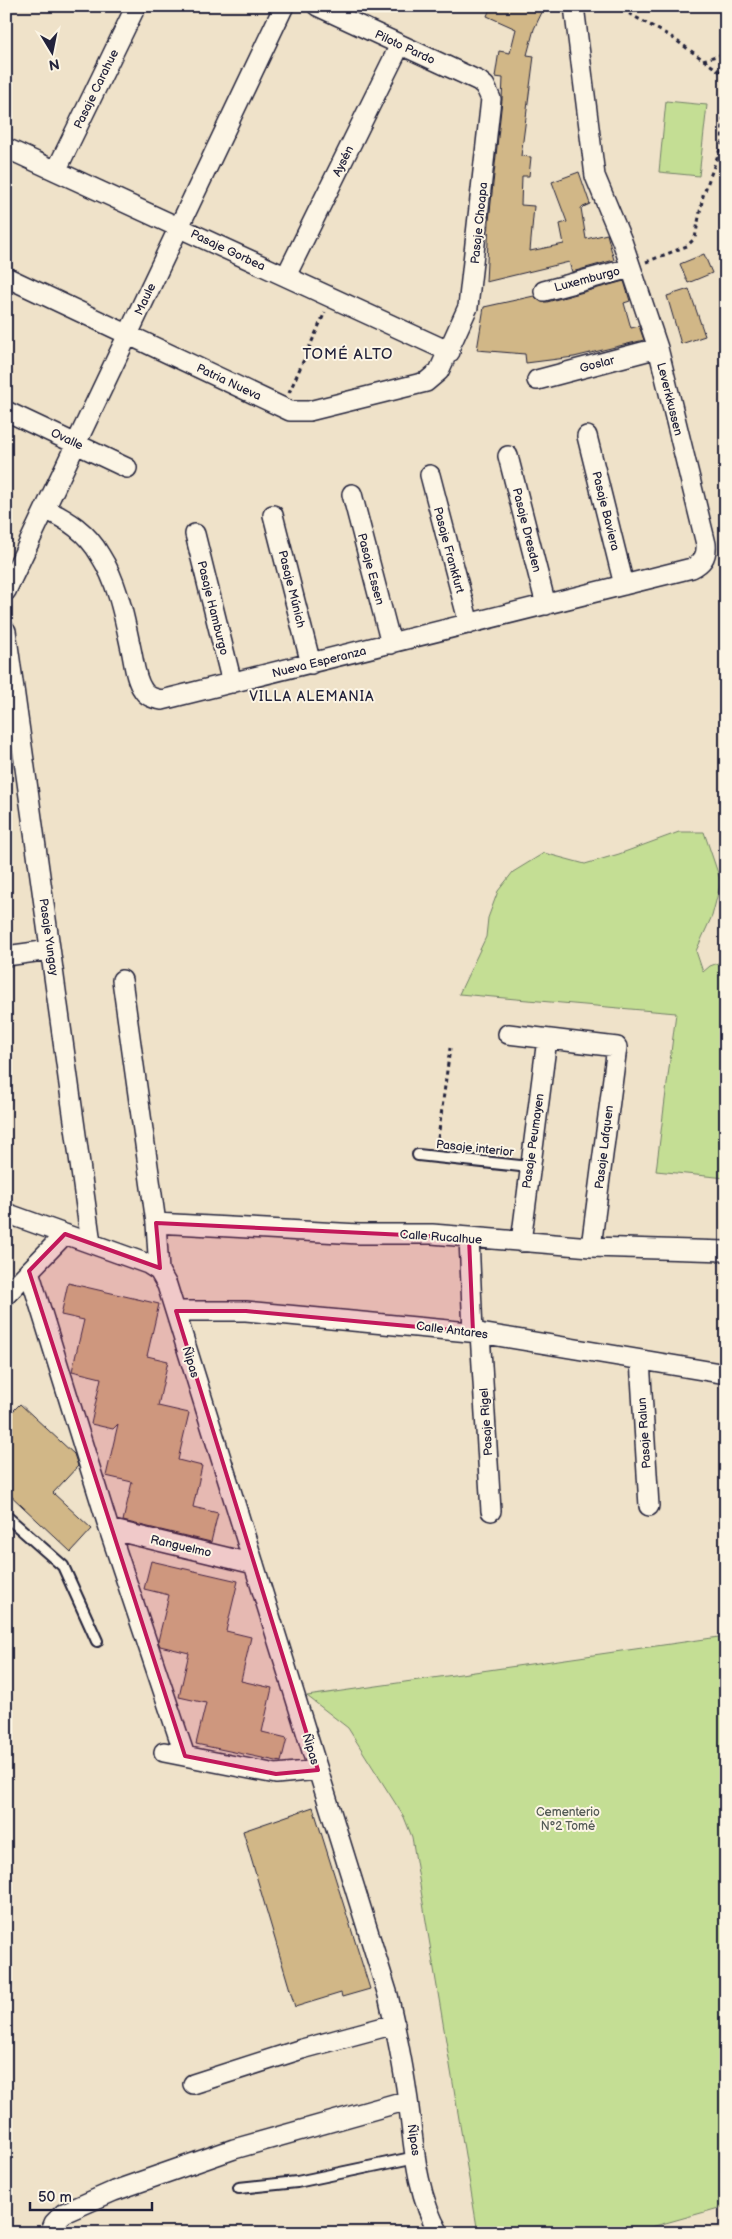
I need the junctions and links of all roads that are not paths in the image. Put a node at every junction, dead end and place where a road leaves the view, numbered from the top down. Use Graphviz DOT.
graph roads {
  1 [pos="136,6"];
  2 [pos="284,6"];
  3 [pos="317,6"];
  4 [pos="574,6"];
  5 [pos="400,45"];
  6 [pos="489,92"];
  7 [pos="6,148"];
  8 [pos="56,171"];
  9 [pos="179,227"];
  10 [pos="630,268"];
  11 [pos="286,276"];
  12 [pos="6,277"];
  13 [pos="544,291"];
  14 [pos="128,334"];
  15 [pos="658,348"];
  16 [pos="450,352"];
  17 [pos="537,380"];
  18 [pos="6,411"];
  19 [pos="587,436"];
  20 [pos="76,444"];
  21 [pos="508,456"];
  22 [pos="127,468"];
  23 [pos="430,475"];
  24 [pos="352,494"];
  25 [pos="45,509"];
  26 [pos="273,515"];
  27 [pos="195,534"];
  28 [pos="703,560"];
  29 [pos="624,585"];
  30 [pos="6,591"];
  31 [pos="546,605"];
  32 [pos="469,624"];
  33 [pos="6,631"];
  34 [pos="391,644"];
  35 [pos="311,664"];
  36 [pos="232,683"];
  37 [pos="50,950"];
  38 [pos="6,956"];
  39 [pos="122,980"];
  40 [pos="508,1034"];
  41 [pos="547,1039"];
  42 [pos="418,1155"];
  43 [pos="529,1167"];
  44 [pos="6,1213"];
  45 [pos="156,1224"];
  46 [pos="66,1234"];
  47 [pos="469,1238"];
  48 [pos="521,1242"];
  49 [pos="91,1243"];
  50 [pos="591,1247"];
  51 [pos="726,1251"];
  52 [pos="29,1271"];
  53 [pos="159,1271"];
  54 [pos="6,1295"];
  55 [pos="176,1311"];
  56 [pos="477,1333"];
  57 [pos="640,1360"];
  58 [pos="726,1374"];
  59 [pos="649,1506"];
  60 [pos="491,1511"];
  61 [pos="6,1516"];
  62 [pos="109,1529"];
  63 [pos="254,1564"];
  64 [pos="97,1642"];
  65 [pos="164,1752"];
  66 [pos="185,1756"];
  67 [pos="318,1770"];
  68 [pos="395,2024"];
  69 [pos="193,2084"];
  70 [pos="408,2100"];
  71 [pos="416,2157"];
  72 [pos="239,2188"];
  73 [pos="433,2231"];
  74 [pos="50,2233"];
  1 -- 8 [label="street, Pasaje Carahue"];
  2 -- 9 [label="street, Maule"];
  3 -- 5 [label="street, Piloto Pardo"];
  4 -- 10 [label="street, Leverkkussen"];
  5 -- 6 [label="street, Piloto Pardo"];
  5 -- 11 [label="street, Aysén"];
  6 -- 16 [label="street, Pasaje Choapa"];
  7 -- 8 [label="street, Pasaje Gorbea"];
  8 -- 9 [label="street, Pasaje Gorbea"];
  9 -- 11 [label="street, Pasaje Gorbea"];
  9 -- 14 [label="street, Maule"];
  10 -- 13 [label="street, Luxemburgo"];
  10 -- 15 [label="street, Leverkkussen"];
  11 -- 16 [label="street, Pasaje Gorbea"];
  12 -- 14 [label="street, Patria Nueva"];
  14 -- 16 [label="street, Patria Nueva"];
  14 -- 20 [label="street, Maule"];
  15 -- 17 [label="street, Goslar"];
  15 -- 28 [label="street, Leverkkussen"];
  18 -- 20 [label="street, Ovalle"];
  19 -- 29 [label="street, Pasaje Baviera"];
  20 -- 22 [label="street, Ovalle"];
  20 -- 25 [label="street, Maule"];
  21 -- 31 [label="street, Pasaje Dresden"];
  23 -- 32 [label="street, Pasaje Frankfurt"];
  24 -- 34 [label="street, Pasaje Essen"];
  25 -- 30 [label="street, Maule"];
  25 -- 36 [label="street, Nueva Esperanza"];
  26 -- 35 [label="street, Pasaje Múnich"];
  27 -- 36 [label="street, Pasaje Hamburgo"];
  28 -- 29 [label="street, Nueva Esperanza"];
  29 -- 31 [label="street, Nueva Esperanza"];
  31 -- 32 [label="street, Nueva Esperanza"];
  32 -- 34 [label="street, Nueva Esperanza"];
  33 -- 37 [label="street, Pasaje Yungay"];
  34 -- 35 [label="street, Nueva Esperanza"];
  35 -- 36 [label="street, Nueva Esperanza"];
  37 -- 38 [label="street"];
  37 -- 49 [label="street, Pasaje Yungay"];
  39 -- 45 [label="street"];
  40 -- 41 [label="street"];
  41 -- 43 [label="street, Pasaje Peumayen"];
  41 -- 50 [label="street, Pasaje Lafquen"];
  42 -- 43 [label="lane, Pasaje interior"];
  43 -- 48 [label="street, Pasaje Peumayen"];
  44 -- 46 [label="street"];
  45 -- 47 [label="street, Calle Rucalhue"];
  45 -- 53 [label="street"];
  46 -- 49 [label="street"];
  46 -- 52 [label="street"];
  47 -- 48 [label="street, Calle Rucalhue"];
  47 -- 56 [label="street"];
  48 -- 50 [label="street, Calle Rucalhue"];
  49 -- 53 [label="street"];
  50 -- 51 [label="street, Calle Rucalhue"];
  52 -- 54 [label="street"];
  52 -- 62 [label="street"];
  53 -- 55 [label="street, Ñipas"];
  55 -- 56 [label="street, Calle Antares"];
  55 -- 63 [label="street, Ñipas"];
  56 -- 57 [label="street, Calle Antares"];
  56 -- 60 [label="street, Pasaje Rigel"];
  57 -- 58 [label="street, Calle Antares"];
  57 -- 59 [label="street, Pasaje Ralun"];
  61 -- 64 [label="lane"];
  62 -- 63 [label="street, Ranguelmo"];
  62 -- 66 [label="street"];
  63 -- 67 [label="street, Ñipas"];
  65 -- 66 [label="street"];
  66 -- 67 [label="street"];
  67 -- 68 [label="street, Ñipas"];
  68 -- 69 [label="street"];
  68 -- 70 [label="street, Ñipas"];
  70 -- 71 [label="street, Ñipas"];
  70 -- 74 [label="street"];
  71 -- 72 [label="lane"];
  71 -- 73 [label="street, Ñipas"];
}
